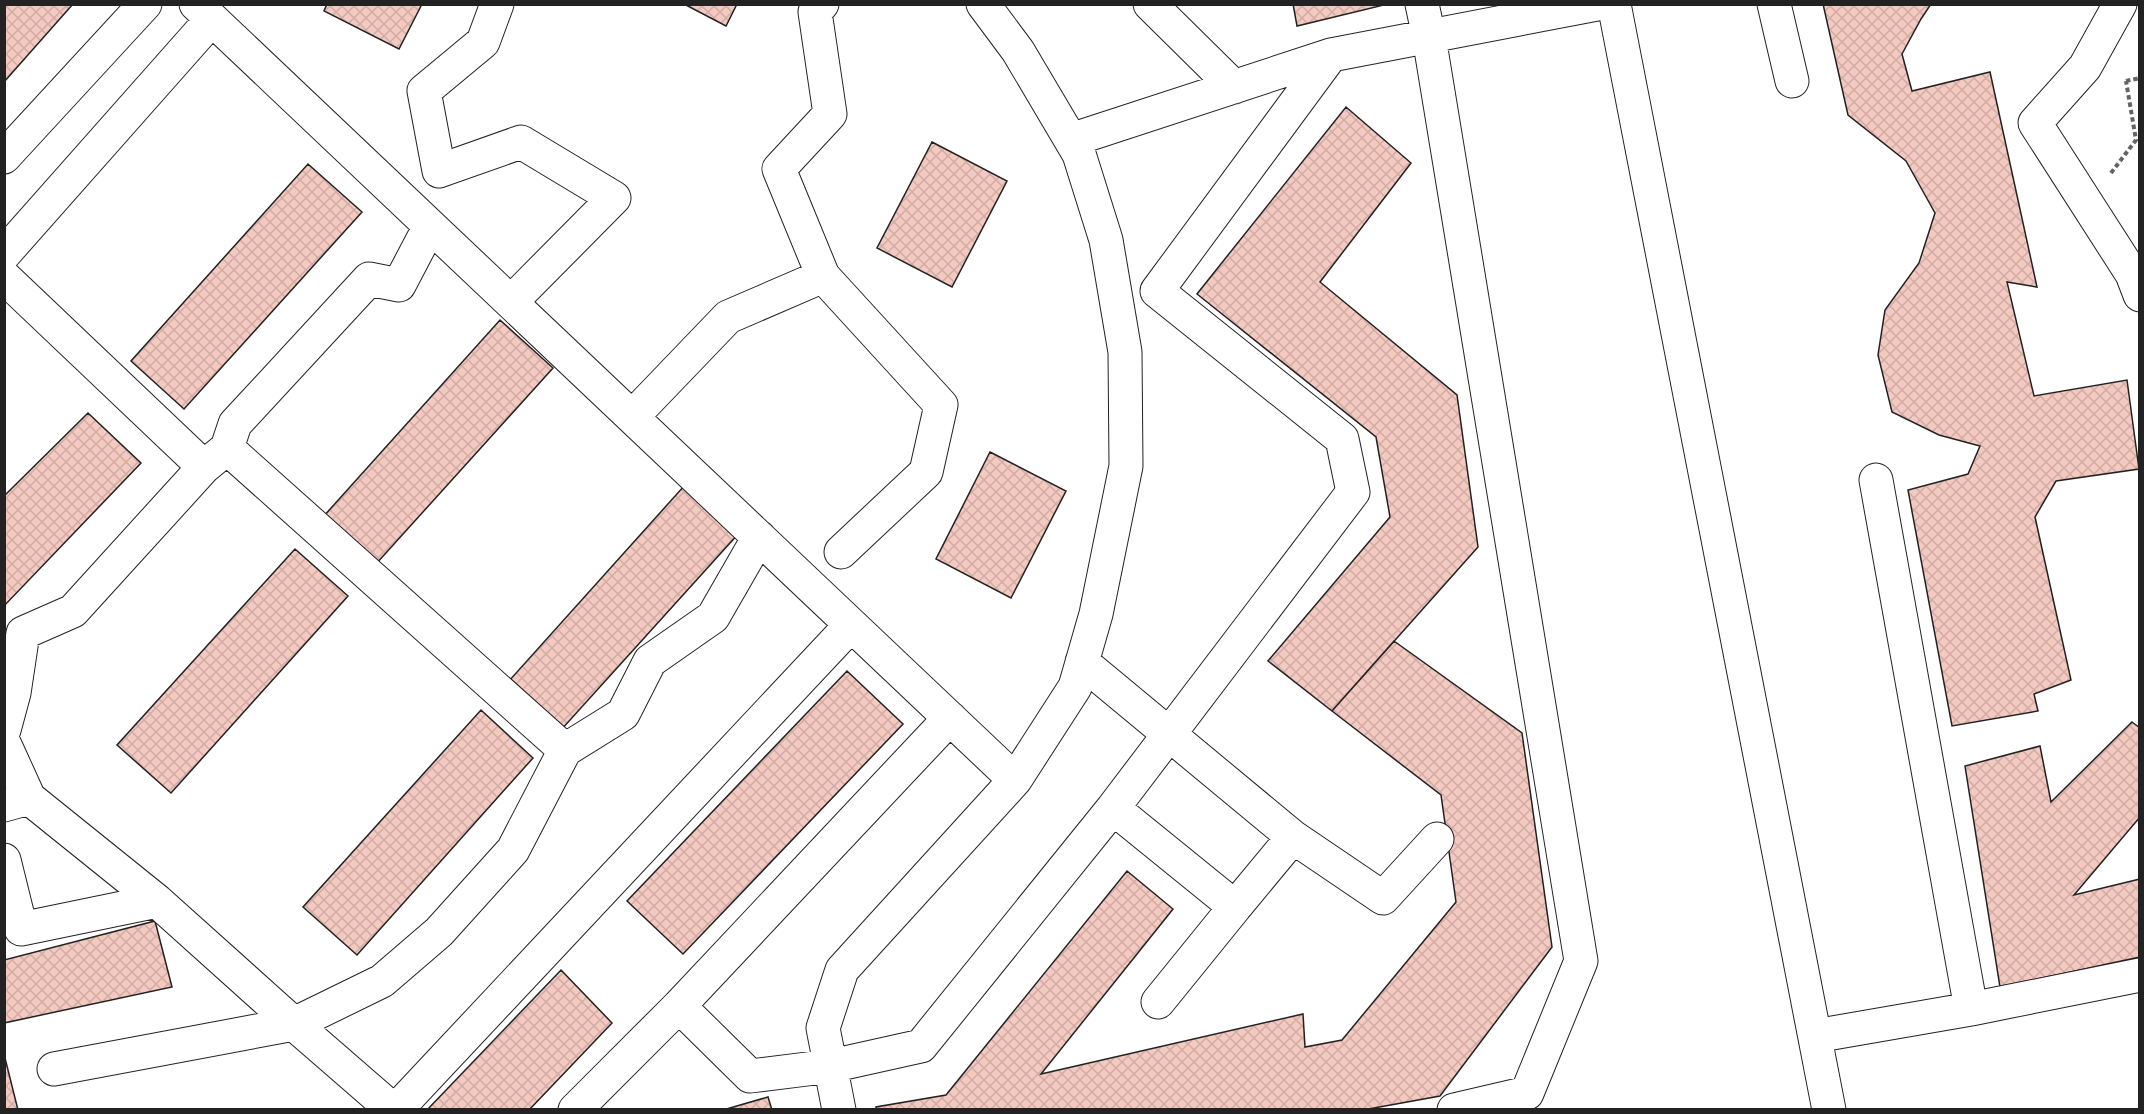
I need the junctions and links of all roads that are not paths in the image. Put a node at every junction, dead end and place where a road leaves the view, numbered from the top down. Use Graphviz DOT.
graph roads {
  1 [pos="145,4"];
  2 [pos="497,4"];
  3 [pos="822,4"];
  4 [pos="983,4"];
  5 [pos="1150,4"];
  6 [pos="1422,4"];
  7 [pos="1597,4"];
  8 [pos="1614,4"];
  9 [pos="1774,4"];
  10 [pos="2120,4"];
  11 [pos="204,12"];
  12 [pos="1429,37"];
  13 [pos="1331,56"];
  14 [pos="1792,81"];
  15 [pos="1234,87"];
  16 [pos="1071,140"];
  17 [pos="4,157"];
  18 [pos="430,226"];
  19 [pos="4,254"];
  20 [pos="823,276"];
  21 [pos="4,277"];
  22 [pos="2139,295"];
  23 [pos="511,302"];
  24 [pos="632,417"];
  25 [pos="216,458"];
  26 [pos="1876,480"];
  27 [pos="759,537"];
  28 [pos="841,552"];
  29 [pos="851,625"];
  30 [pos="1082,662"];
  31 [pos="950,718"];
  32 [pos="4,730"];
  33 [pos="1169,734"];
  34 [pos="4,744"];
  35 [pos="565,750"];
  36 [pos="1015,780"];
  37 [pos="17,801"];
  38 [pos="1113,808"];
  39 [pos="1293,837"];
  40 [pos="1437,839"];
  41 [pos="4,860"];
  42 [pos="157,901"];
  43 [pos="1235,907"];
  44 [pos="2139,975"];
  45 [pos="1158,1002"];
  46 [pos="679,1006"];
  47 [pos="1971,1009"];
  48 [pos="294,1024"];
  49 [pos="1815,1036"];
  50 [pos="831,1066"];
  51 [pos="54,1069"];
  52 [pos="394,1110"];
  53 [pos="574,1110"];
  54 [pos="838,1110"];
  55 [pos="1454,1110"];
  56 [pos="1829,1110"];
  1 -- 17 [label="street"];
  2 -- 23 [label="street"];
  3 -- 20 [label="street"];
  4 -- 16 [label="street"];
  5 -- 15 [label="street"];
  6 -- 12 [label="street"];
  7 -- 12 [label="street"];
  8 -- 49 [label="street"];
  9 -- 14 [label="street"];
  10 -- 22 [label="street"];
  11 -- 18 [label="street"];
  11 -- 19 [label="street"];
  12 -- 13 [label="street"];
  12 -- 55 [label="street"];
  13 -- 15 [label="street"];
  13 -- 33 [label="street"];
  15 -- 16 [label="street"];
  16 -- 30 [label="street"];
  18 -- 23 [label="street"];
  18 -- 25 [label="street"];
  20 -- 24 [label="street"];
  20 -- 28 [label="street"];
  21 -- 25 [label="street"];
  23 -- 24 [label="street"];
  24 -- 27 [label="street"];
  25 -- 32 [label="street"];
  25 -- 35 [label="street"];
  26 -- 47 [label="street"];
  27 -- 29 [label="street"];
  27 -- 35 [label="street"];
  29 -- 31 [label="street"];
  29 -- 52 [label="street"];
  30 -- 33 [label="street"];
  30 -- 36 [label="street"];
  31 -- 36 [label="street"];
  31 -- 46 [label="street"];
  33 -- 38 [label="street"];
  33 -- 39 [label="street"];
  34 -- 37 [label="street"];
  35 -- 48 [label="street"];
  36 -- 50 [label="street"];
  37 -- 42 [label="street"];
  38 -- 43 [label="street"];
  38 -- 50 [label="street"];
  39 -- 40 [label="street"];
  39 -- 43 [label="street"];
  41 -- 42 [label="street"];
  42 -- 48 [label="street"];
  43 -- 45 [label="street"];
  44 -- 47 [label="street"];
  46 -- 50 [label="street"];
  46 -- 53 [label="street"];
  47 -- 49 [label="street"];
  48 -- 51 [label="street"];
  48 -- 52 [label="street"];
  49 -- 56 [label="street"];
  50 -- 54 [label="street"];
}
